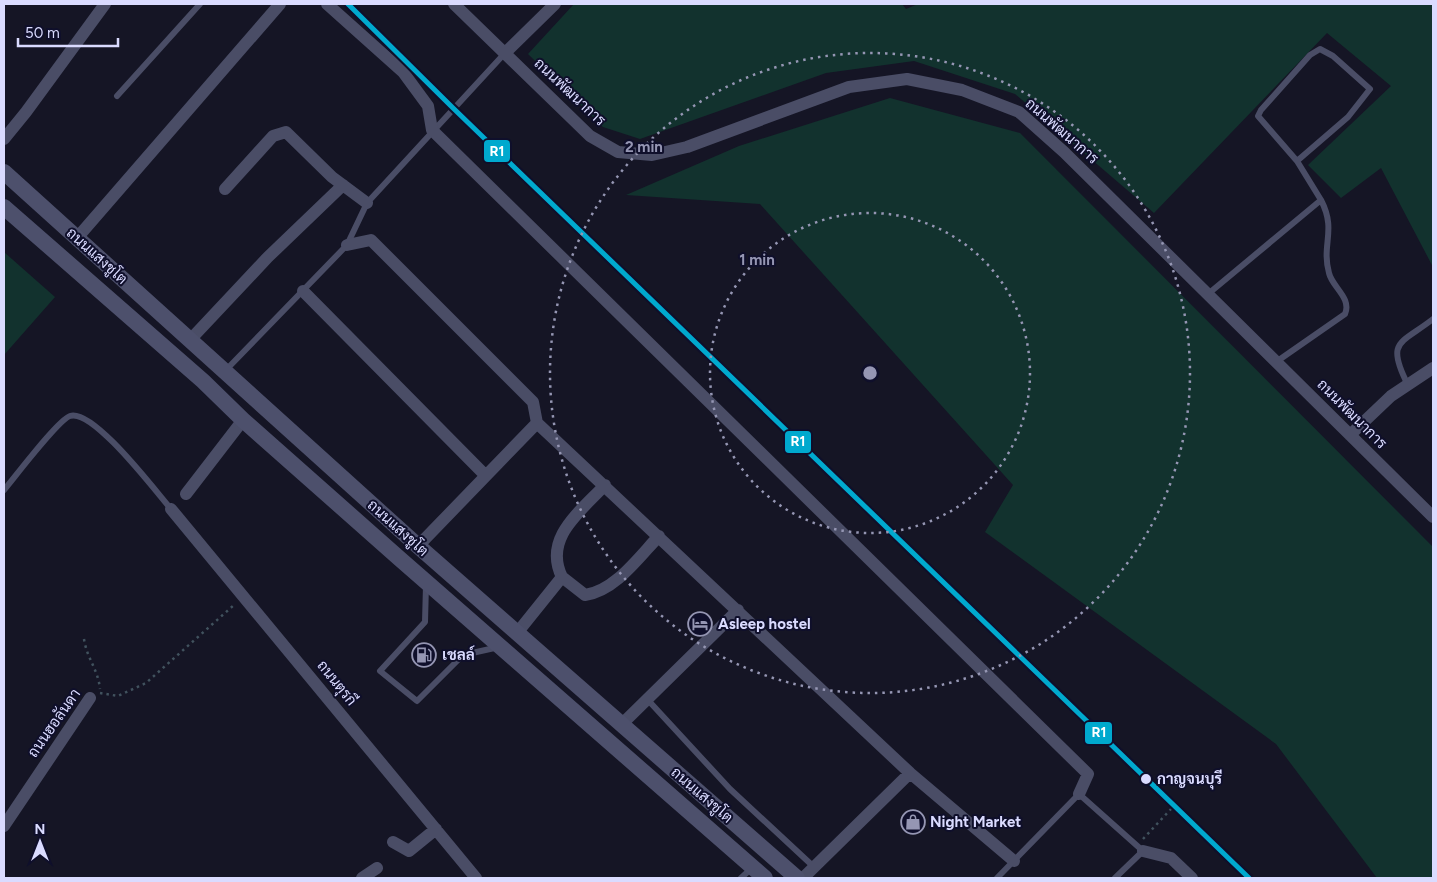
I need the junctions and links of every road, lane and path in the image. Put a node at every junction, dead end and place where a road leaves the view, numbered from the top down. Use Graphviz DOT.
graph roads {
  1 [pos="105,4"];
  2 [pos="200,4"];
  3 [pos="280,4"];
  4 [pos="327,4"];
  5 [pos="454,4"];
  6 [pos="554,4"];
  7 [pos="505,53"];
  8 [pos="117,96"];
  9 [pos="432,130"];
  10 [pos="4,139"];
  11 [pos="1296,161"];
  12 [pos="4,172"];
  13 [pos="343,185"];
  14 [pos="225,189"];
  15 [pos="1321,200"];
  16 [pos="367,202"];
  17 [pos="4,207"];
  18 [pos="76,238"];
  19 [pos="347,245"];
  20 [pos="303,290"];
  21 [pos="137,292"];
  22 [pos="1208,294"];
  23 [pos="121,310"];
  24 [pos="1433,320"];
  25 [pos="190,340"];
  26 [pos="1276,362"];
  27 [pos="1433,368"];
  28 [pos="224,372"];
  29 [pos="1408,385"];
  30 [pos="243,420"];
  31 [pos="537,423"];
  32 [pos="1350,435"];
  33 [pos="485,475"];
  34 [pos="604,486"];
  35 [pos="4,490"];
  36 [pos="186,494"];
  37 [pos="171,509"];
  38 [pos="1433,517"];
  39 [pos="659,536"];
  40 [pos="418,546"];
  41 [pos="400,559"];
  42 [pos="562,577"];
  43 [pos="426,582"];
  44 [pos="244,596"];
  45 [pos="738,610"];
  46 [pos="517,633"];
  47 [pos="84,639"];
  48 [pos="500,647"];
  49 [pos="577,685"];
  50 [pos="95,695"];
  51 [pos="647,699"];
  52 [pos="561,700"];
  53 [pos="622,724"];
  54 [pos="910,773"];
  55 [pos="1079,794"];
  56 [pos="1171,809"];
  57 [pos="4,826"];
  58 [pos="436,829"];
  59 [pos="393,842"];
  60 [pos="1140,848"];
  61 [pos="1014,861"];
  62 [pos="814,867"];
  63 [pos="377,868"];
  64 [pos="753,875"];
  65 [pos="362,878"];
  66 [pos="476,878"];
  67 [pos="797,878"];
  68 [pos="803,878"];
  69 [pos="997,878"];
  70 [pos="1116,878"];
  71 [pos="1192,878"];
  1 -- 10 [label="street"];
  2 -- 8 [label="lane"];
  3 -- 18 [label="street"];
  4 -- 9 [label="street"];
  5 -- 7 [label="street, ถนนพัฒนาการ"];
  6 -- 7 [label="street"];
  7 -- 9 [label="lane"];
  7 -- 22 [label="street, ถนนพัฒนาการ"];
  9 -- 16 [label="lane"];
  9 -- 55 [label="street"];
  11 -- 11 [label="lane"];
  11 -- 15 [label="lane"];
  12 -- 18 [label="main road, ถนนแสงชูโต"];
  13 -- 14 [label="street"];
  13 -- 16 [label="street"];
  13 -- 25 [label="street"];
  15 -- 22 [label="lane"];
  15 -- 26 [label="lane"];
  16 -- 19 [label="lane"];
  17 -- 23 [label="main road, ถนนแสงชูโต"];
  18 -- 21 [label="main road, ถนนแสงชูโต"];
  19 -- 20 [label="lane"];
  19 -- 31 [label="street"];
  20 -- 28 [label="lane"];
  20 -- 33 [label="street"];
  21 -- 23 [label="main road"];
  21 -- 25 [label="main road, ถนนแสงชูโต"];
  22 -- 26 [label="street, ถนนพัฒนาการ"];
  23 -- 30 [label="main road, ถนนแสงชูโต"];
  24 -- 29 [label="lane"];
  25 -- 28 [label="main road, ถนนแสงชูโต"];
  26 -- 32 [label="street, ถนนพัฒนาการ"];
  27 -- 29 [label="street"];
  28 -- 40 [label="main road, ถนนแสงชูโต"];
  29 -- 32 [label="street"];
  30 -- 36 [label="street"];
  30 -- 41 [label="main road, ถนนแสงชูโต"];
  31 -- 33 [label="street"];
  31 -- 34 [label="street"];
  32 -- 38 [label="street, ถนนพัฒนาการ"];
  33 -- 40 [label="street"];
  34 -- 39 [label="street"];
  34 -- 42 [label="street"];
  35 -- 37 [label="lane"];
  37 -- 44 [label="street, ถนนตุรกี"];
  39 -- 42 [label="street"];
  39 -- 45 [label="street"];
  40 -- 41 [label="main road"];
  40 -- 46 [label="main road, ถนนแสงชูโต"];
  41 -- 43 [label="main road, ถนนแสงชูโต"];
  42 -- 46 [label="street"];
  43 -- 48 [label="main road, ถนนแสงชูโต"];
  43 -- 48 [label="lane"];
  44 -- 50 [label="path, ถนนฮอลันดา"];
  44 -- 58 [label="street, ถนนตุรกี"];
  45 -- 51 [label="street"];
  45 -- 54 [label="street"];
  46 -- 49 [label="main road, ถนนแสงชูโต"];
  47 -- 50 [label="path"];
  48 -- 52 [label="main road, ถนนแสงชูโต"];
  49 -- 52 [label="main road"];
  49 -- 53 [label="main road, ถนนแสงชูโต"];
  50 -- 57 [label="street, ถนนฮอลันดา"];
  51 -- 53 [label="street"];
  51 -- 62 [label="lane"];
  52 -- 64 [label="main road, ถนนแสงชูโต"];
  53 -- 67 [label="main road, ถนนแสงชูโต"];
  54 -- 61 [label="street"];
  54 -- 62 [label="street"];
  55 -- 60 [label="lane"];
  55 -- 61 [label="lane"];
  56 -- 60 [label="path"];
  58 -- 59 [label="street"];
  58 -- 66 [label="street, ถนนตุรกี"];
  60 -- 70 [label="lane"];
  60 -- 71 [label="street"];
  61 -- 69 [label="lane"];
  62 -- 68 [label="street"];
  63 -- 65 [label="street"];
}
